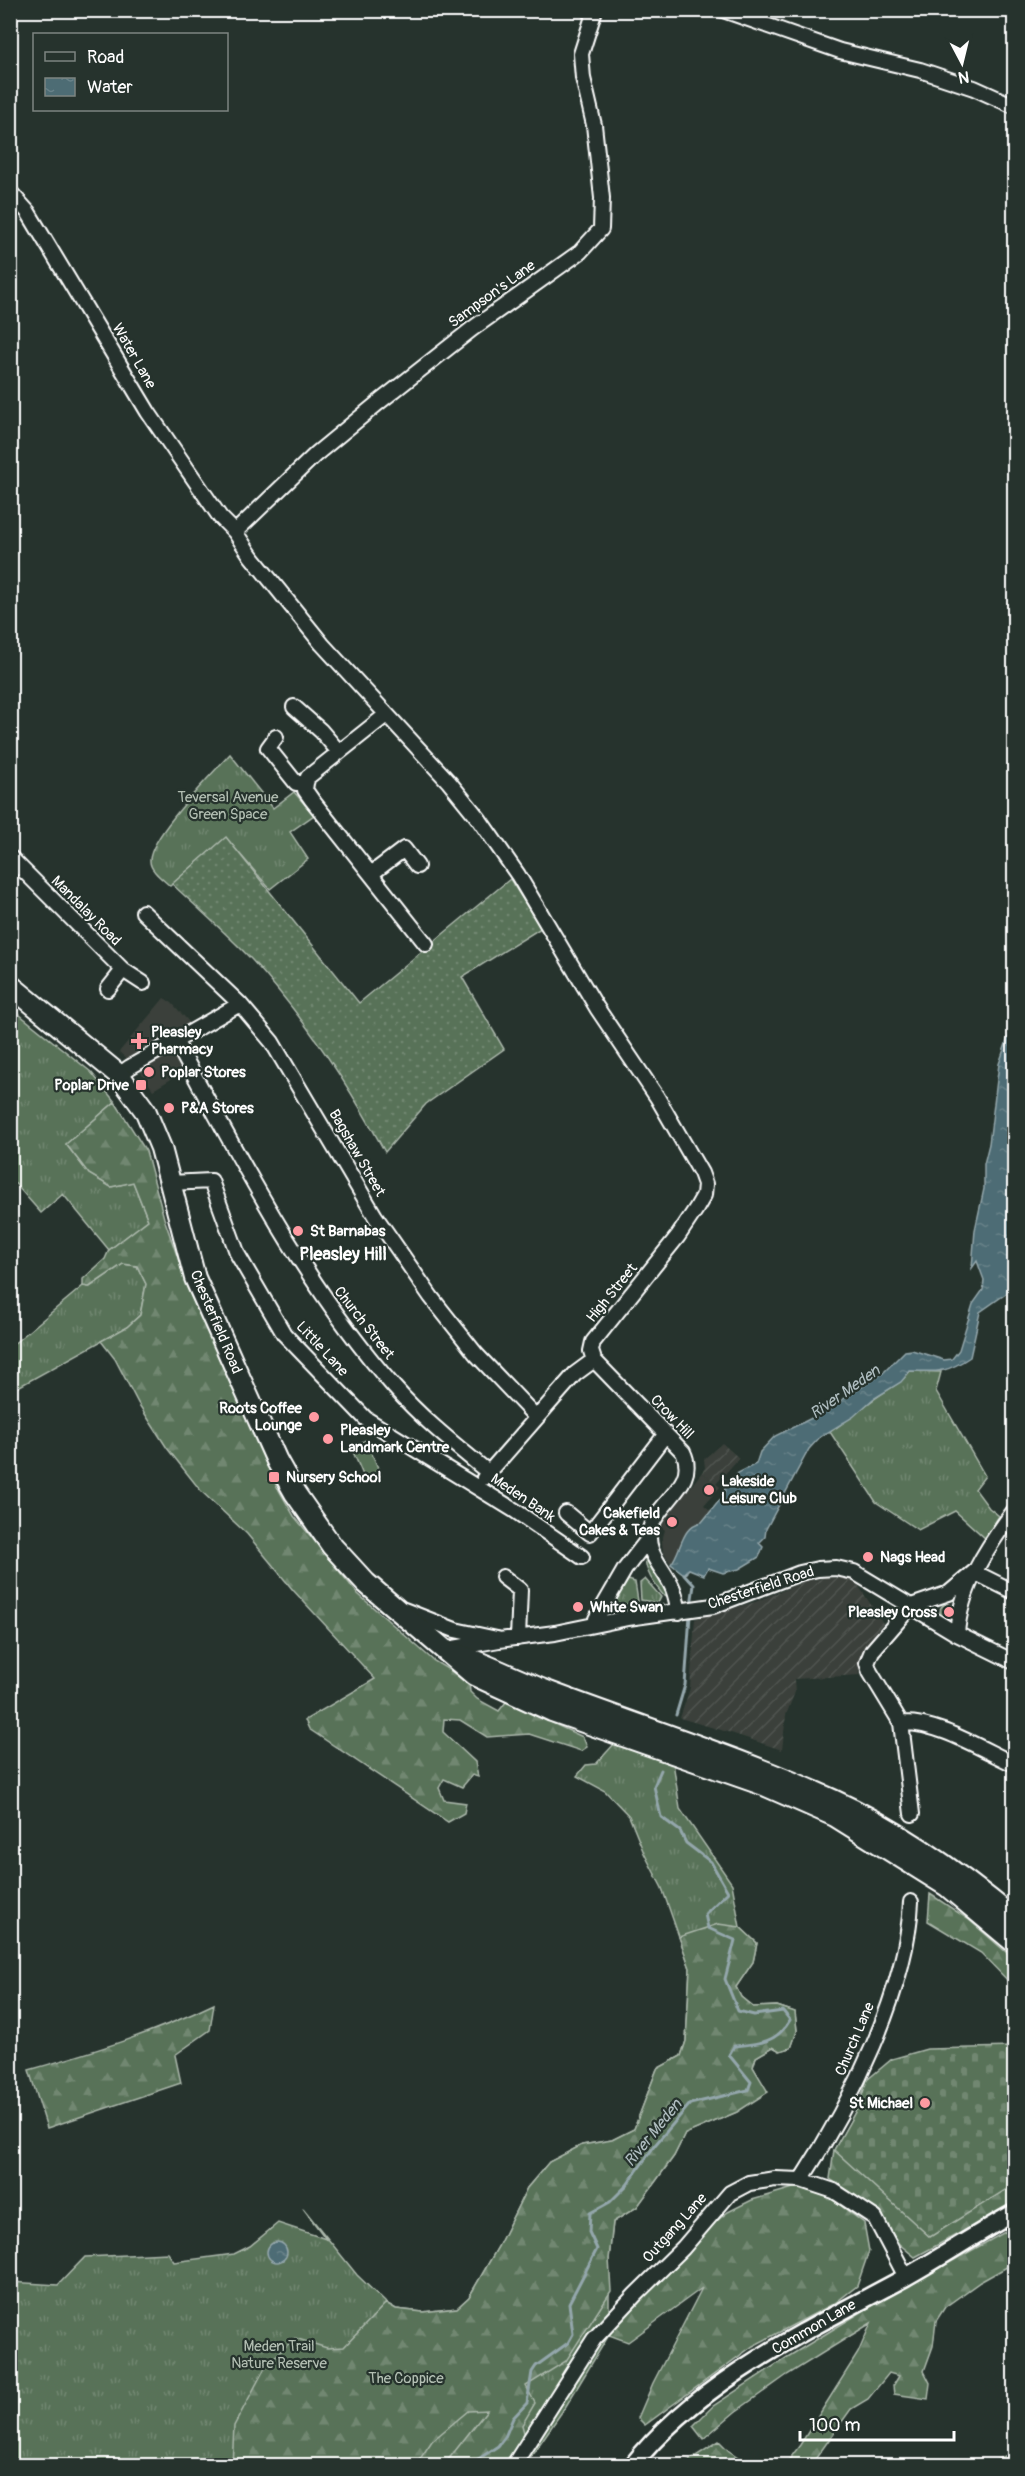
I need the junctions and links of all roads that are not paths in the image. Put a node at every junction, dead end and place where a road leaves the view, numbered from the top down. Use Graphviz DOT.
graph roads {
  1 [pos="595,10"];
  2 [pos="723,10"];
  3 [pos="1014,106"];
  4 [pos="10,192"];
  5 [pos="235,532"];
  6 [pos="294,707"];
  7 [pos="386,715"];
  8 [pos="276,737"];
  9 [pos="339,752"];
  10 [pos="306,783"];
  11 [pos="10,857"];
  12 [pos="417,866"];
  13 [pos="371,874"];
  14 [pos="143,912"];
  15 [pos="426,944"];
  16 [pos="123,970"];
  17 [pos="143,983"];
  18 [pos="10,985"];
  19 [pos="108,989"];
  20 [pos="240,1004"];
  21 [pos="177,1042"];
  22 [pos="119,1075"];
  23 [pos="170,1183"];
  24 [pos="704,1195"];
  25 [pos="594,1360"];
  26 [pos="536,1417"];
  27 [pos="665,1435"];
  28 [pos="488,1472"];
  29 [pos="477,1487"];
  30 [pos="1014,1511"];
  31 [pos="566,1513"];
  32 [pos="649,1538"];
  33 [pos="582,1557"];
  34 [pos="974,1572"];
  35 [pos="503,1577"];
  36 [pos="1014,1592"];
  37 [pos="392,1606"];
  38 [pos="910,1606"];
  39 [pos="681,1611"];
  40 [pos="597,1624"];
  41 [pos="957,1634"];
  42 [pos="518,1638"];
  43 [pos="499,1640"];
  44 [pos="446,1650"];
  45 [pos="1014,1662"];
  46 [pos="901,1723"];
  47 [pos="1014,1764"];
  48 [pos="912,1814"];
  49 [pos="910,1902"];
  50 [pos="1014,1919"];
  51 [pos="1014,1942"];
  52 [pos="801,2180"];
  53 [pos="1014,2213"];
  54 [pos="906,2277"];
  55 [pos="513,2466"];
  56 [pos="632,2466"];
  1 -- 5 [label="street, Sampson's Lane"];
  2 -- 3 [label="street"];
  4 -- 5 [label="street, Water Lane"];
  5 -- 7 [label="street, Water Lane"];
  6 -- 9 [label="street"];
  7 -- 9 [label="street"];
  7 -- 24 [label="street, Water Lane"];
  8 -- 10 [label="street"];
  9 -- 10 [label="street"];
  10 -- 13 [label="street"];
  11 -- 16 [label="street, Mandalay Road"];
  12 -- 13 [label="street"];
  13 -- 15 [label="street"];
  14 -- 20 [label="street, Bagshaw Street"];
  16 -- 17 [label="street, Mandalay Road"];
  16 -- 19 [label="street"];
  18 -- 22 [label="highway, Chesterfield Road"];
  20 -- 21 [label="street"];
  20 -- 26 [label="street, Bagshaw Street"];
  21 -- 22 [label="street"];
  21 -- 28 [label="street, Church Street"];
  22 -- 23 [label="highway, Chesterfield Road"];
  23 -- 29 [label="street, Little Lane"];
  23 -- 37 [label="highway, Chesterfield Road"];
  24 -- 25 [label="street, High Street"];
  25 -- 26 [label="street"];
  25 -- 27 [label="street, Crow Hill"];
  26 -- 28 [label="street"];
  27 -- 31 [label="street"];
  27 -- 32 [label="street, Crow Hill"];
  28 -- 29 [label="street"];
  29 -- 33 [label="street, Meden Bank"];
  30 -- 34 [label="street"];
  32 -- 39 [label="street"];
  32 -- 40 [label="street, Crow Hill"];
  34 -- 36 [label="street"];
  34 -- 38 [label="street"];
  34 -- 41 [label="street"];
  35 -- 42 [label="street"];
  37 -- 43 [label="street, Chesterfield Road"];
  37 -- 44 [label="highway, Chesterfield Road"];
  38 -- 39 [label="street, Chesterfield Road"];
  38 -- 41 [label="street, Chesterfield Road"];
  38 -- 46 [label="street"];
  39 -- 40 [label="street, Chesterfield Road"];
  40 -- 42 [label="street, Chesterfield Road"];
  41 -- 45 [label="street, Chesterfield Road"];
  42 -- 43 [label="street, Chesterfield Road"];
  43 -- 44 [label="street, Chesterfield Road"];
  44 -- 50 [label="highway"];
  44 -- 51 [label="highway"];
  46 -- 47 [label="street"];
  46 -- 48 [label="street"];
  49 -- 52 [label="street, Church Lane"];
  52 -- 54 [label="street, Outgang Lane"];
  52 -- 55 [label="street, Outgang Lane"];
  53 -- 54 [label="main road, Common Lane"];
  54 -- 56 [label="main road, Common Lane"];
}
